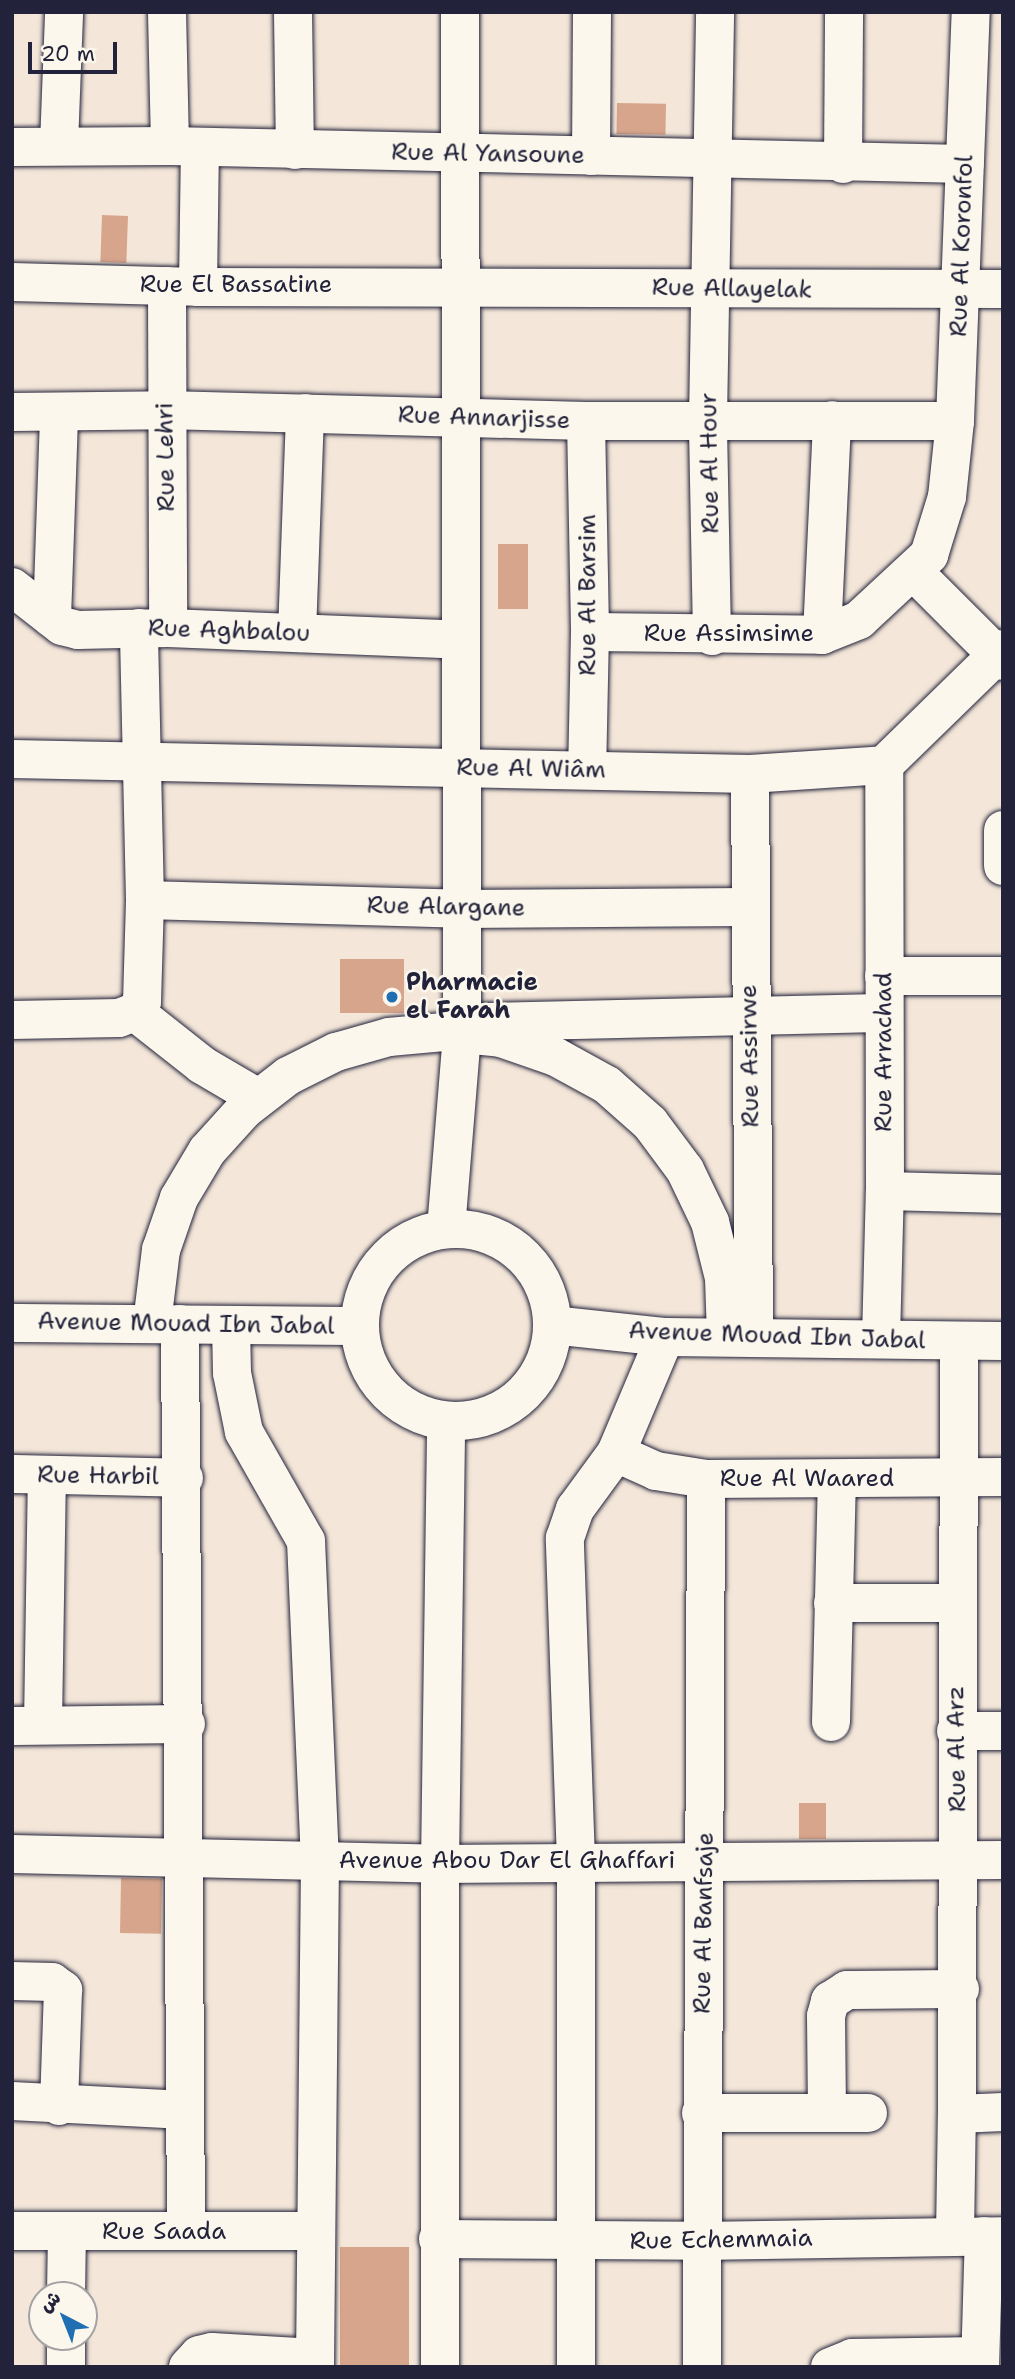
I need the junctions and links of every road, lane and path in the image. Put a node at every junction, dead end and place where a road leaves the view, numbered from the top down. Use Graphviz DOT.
graph roads {
  1 [pos="64,12"];
  2 [pos="167,12"];
  3 [pos="293,12"];
  4 [pos="460,12"];
  5 [pos="592,12"];
  6 [pos="715,12"];
  7 [pos="844,12"];
  8 [pos="971,12"];
  9 [pos="59,145"];
  10 [pos="12,147"];
  11 [pos="185,148"];
  12 [pos="295,150"];
  13 [pos="461,152"];
  14 [pos="591,156"];
  15 [pos="715,160"];
  16 [pos="842,164"];
  17 [pos="965,164"];
  18 [pos="12,282"];
  19 [pos="460,284"];
  20 [pos="182,287"];
  21 [pos="1003,289"];
  22 [pos="710,290"];
  23 [pos="959,291"];
  24 [pos="165,410"];
  25 [pos="12,412"];
  26 [pos="305,413"];
  27 [pos="60,414"];
  28 [pos="461,416"];
  29 [pos="708,418"];
  30 [pos="832,420"];
  31 [pos="586,421"];
  32 [pos="955,421"];
  33 [pos="948,480"];
  34 [pos="913,571"];
  35 [pos="14,592"];
  36 [pos="52,618"];
  37 [pos="153,628"];
  38 [pos="590,632"];
  39 [pos="297,633"];
  40 [pos="822,635"];
  41 [pos="712,636"];
  42 [pos="461,640"];
  43 [pos="1001,655"];
  44 [pos="12,760"];
  45 [pos="142,764"];
  46 [pos="884,765"];
  47 [pos="461,767"];
  48 [pos="587,770"];
  49 [pos="750,774"];
  50 [pos="145,900"];
  51 [pos="748,907"];
  52 [pos="461,909"];
  53 [pos="1003,976"];
  54 [pos="884,995"];
  55 [pos="135,1012"];
  56 [pos="749,1016"];
  57 [pos="12,1020"];
  58 [pos="462,1028"];
  59 [pos="258,1098"];
  60 [pos="886,1191"];
  61 [pos="1003,1194"];
  62 [pos="446,1229"];
  63 [pos="12,1322"];
  64 [pos="166,1324"];
  65 [pos="230,1325"];
  66 [pos="552,1325"];
  67 [pos="359,1326"];
  68 [pos="666,1337"];
  69 [pos="740,1337"];
  70 [pos="881,1339"];
  71 [pos="1003,1341"];
  72 [pos="959,1342"];
  73 [pos="446,1421"];
  74 [pos="616,1453"];
  75 [pos="30,1475"];
  76 [pos="1003,1477"];
  77 [pos="184,1478"];
  78 [pos="706,1479"];
  79 [pos="957,1479"];
  80 [pos="837,1481"];
  81 [pos="833,1603"];
  82 [pos="956,1603"];
  83 [pos="831,1722"];
  84 [pos="186,1724"];
  85 [pos="28,1725"];
  86 [pos="956,1731"];
  87 [pos="1003,1731"];
  88 [pos="12,1854"];
  89 [pos="181,1858"];
  90 [pos="1003,1860"];
  91 [pos="320,1861"];
  92 [pos="576,1861"];
  93 [pos="705,1862"];
  94 [pos="958,1862"];
  95 [pos="440,1864"];
  96 [pos="12,1981"];
  97 [pos="960,1989"];
  98 [pos="12,2101"];
  99 [pos="59,2106"];
  100 [pos="185,2110"];
  101 [pos="827,2112"];
  102 [pos="868,2112"];
  103 [pos="701,2113"];
  104 [pos="1001,2113"];
  105 [pos="957,2114"];
  106 [pos="12,2231"];
  107 [pos="186,2231"];
  108 [pos="316,2231"];
  109 [pos="66,2233"];
  110 [pos="980,2236"];
  111 [pos="438,2239"];
  112 [pos="577,2241"];
  113 [pos="699,2241"];
  114 [pos="66,2281"];
  115 [pos="200,2359"];
  116 [pos="315,2362"];
  117 [pos="980,2362"];
  118 [pos="440,2367"];
  119 [pos="576,2367"];
  120 [pos="702,2367"];
  121 [pos="830,2367"];
  1 -- 9 [label="street"];
  2 -- 11 [label="street, Rue Lehri"];
  3 -- 12 [label="street"];
  4 -- 13 [label="street"];
  5 -- 14 [label="street"];
  6 -- 15 [label="street, Rue Al Hour"];
  7 -- 16 [label="street"];
  8 -- 17 [label="street, Rue Al Koronfol"];
  9 -- 10 [label="street, Rue Al Yansoune"];
  9 -- 11 [label="street, Rue Al Yansoune"];
  11 -- 12 [label="street, Rue Al Yansoune"];
  11 -- 20 [label="street, Rue Lehri"];
  12 -- 13 [label="street, Rue Al Yansoune"];
  13 -- 14 [label="street, Rue Al Yansoune"];
  13 -- 19 [label="street"];
  14 -- 15 [label="street, Rue Al Yansoune"];
  15 -- 16 [label="street, Rue Al Yansoune"];
  15 -- 22 [label="street, Rue Al Hour"];
  16 -- 17 [label="street, Rue Al Yansoune"];
  17 -- 23 [label="street, Rue Al Koronfol"];
  18 -- 20 [label="street, Rue El Bassatine"];
  19 -- 20 [label="street, Rue El Bassatine"];
  19 -- 22 [label="street, Rue Allayelak"];
  19 -- 28 [label="street"];
  20 -- 24 [label="street, Rue Lehri"];
  21 -- 23 [label="street, Rue Allayelak"];
  22 -- 23 [label="street, Rue Allayelak"];
  22 -- 29 [label="street, Rue Al Hour"];
  23 -- 32 [label="street, Rue Al Koronfol"];
  24 -- 26 [label="street, Rue Annarjisse"];
  24 -- 27 [label="street, Rue Annarjisse"];
  24 -- 37 [label="street, Rue Lehri"];
  25 -- 27 [label="street, Rue Annarjisse"];
  26 -- 28 [label="street, Rue Annarjisse"];
  26 -- 39 [label="street"];
  27 -- 36 [label="street"];
  28 -- 31 [label="street, Rue Annarjisse"];
  28 -- 42 [label="street"];
  29 -- 30 [label="street, Rue Annarjisse"];
  29 -- 31 [label="street, Rue Annarjisse"];
  29 -- 41 [label="street, Rue Al Hour"];
  30 -- 32 [label="street, Rue Annarjisse"];
  30 -- 40 [label="street"];
  31 -- 38 [label="street, Rue Al Barsim"];
  32 -- 33 [label="street, Rue Al Koronfol"];
  33 -- 34 [label="street, Rue Assimsime"];
  34 -- 40 [label="street, Rue Assimsime"];
  34 -- 43 [label="street"];
  35 -- 36 [label="street, Rue Aghbalou"];
  36 -- 37 [label="street, Rue Aghbalou"];
  37 -- 39 [label="street, Rue Aghbalou"];
  37 -- 45 [label="street, Rue Lehri"];
  38 -- 41 [label="street, Rue Assimsime"];
  38 -- 48 [label="street, Rue Al Barsim"];
  39 -- 42 [label="street, Rue Aghbalou"];
  40 -- 41 [label="street, Rue Assimsime"];
  42 -- 47 [label="street"];
  43 -- 46 [label="street"];
  44 -- 45 [label="street, Rue Al Wiâm"];
  45 -- 47 [label="street, Rue Al Wiâm"];
  45 -- 50 [label="street, Rue Lehri"];
  46 -- 49 [label="street, Rue Al Wiâm"];
  46 -- 54 [label="street, Rue Arrachad"];
  47 -- 48 [label="street, Rue Al Wiâm"];
  47 -- 52 [label="street"];
  48 -- 49 [label="street, Rue Al Wiâm"];
  49 -- 51 [label="street, Rue Assirwe"];
  50 -- 52 [label="street, Rue Alargane"];
  50 -- 55 [label="street, Rue Lehri"];
  51 -- 52 [label="street, Rue Alargane"];
  51 -- 56 [label="street, Rue Assirwe"];
  52 -- 58 [label="street"];
  53 -- 54 [label="street"];
  54 -- 56 [label="street"];
  54 -- 60 [label="street, Rue Arrachad"];
  55 -- 57 [label="street"];
  55 -- 59 [label="street"];
  56 -- 58 [label="street"];
  56 -- 69 [label="street, Rue Assirwe"];
  58 -- 59 [label="street"];
  58 -- 62 [label="street"];
  58 -- 69 [label="street"];
  59 -- 64 [label="street"];
  60 -- 61 [label="street"];
  60 -- 70 [label="street, Rue Arrachad"];
  62 -- 66 [label="street"];
  62 -- 67 [label="street"];
  63 -- 64 [label="street, Avenue Mouad Ibn Jabal"];
  64 -- 65 [label="street, Avenue Mouad Ibn Jabal"];
  64 -- 77 [label="street"];
  65 -- 67 [label="street, Avenue Mouad Ibn Jabal"];
  65 -- 91 [label="street"];
  66 -- 68 [label="street, Avenue Mouad Ibn Jabal"];
  66 -- 73 [label="street"];
  67 -- 73 [label="street"];
  68 -- 69 [label="street, Avenue Mouad Ibn Jabal"];
  68 -- 74 [label="street"];
  69 -- 70 [label="street, Avenue Mouad Ibn Jabal"];
  70 -- 72 [label="street, Avenue Mouad Ibn Jabal"];
  71 -- 72 [label="street, Avenue Mouad Ibn Jabal"];
  72 -- 79 [label="street, Rue Al Arz"];
  73 -- 95 [label="street"];
  74 -- 78 [label="street, Rue Al Waared"];
  74 -- 92 [label="street"];
  75 -- 77 [label="street, Rue Harbil"];
  75 -- 85 [label="street"];
  76 -- 79 [label="street, Rue Al Waared"];
  77 -- 84 [label="street"];
  78 -- 80 [label="street, Rue Al Waared"];
  78 -- 93 [label="street, Rue Al Banfsaje"];
  79 -- 80 [label="street, Rue Al Waared"];
  79 -- 82 [label="street, Rue Al Arz"];
  80 -- 81 [label="street"];
  81 -- 82 [label="street"];
  81 -- 83 [label="street"];
  82 -- 86 [label="street, Rue Al Arz"];
  84 -- 85 [label="street"];
  84 -- 89 [label="street"];
  86 -- 87 [label="street"];
  86 -- 94 [label="street, Rue Al Arz"];
  88 -- 89 [label="street, Avenue Abou Dar El Ghaffari"];
  89 -- 91 [label="street, Avenue Abou Dar El Ghaffari"];
  89 -- 100 [label="street"];
  90 -- 94 [label="street, Avenue Abou Dar El Ghaffari"];
  91 -- 95 [label="street, Avenue Abou Dar El Ghaffari"];
  91 -- 108 [label="street"];
  92 -- 93 [label="street, Avenue Abou Dar El Ghaffari"];
  92 -- 95 [label="street, Avenue Abou Dar El Ghaffari"];
  92 -- 112 [label="street"];
  93 -- 94 [label="street, Avenue Abou Dar El Ghaffari"];
  93 -- 103 [label="street, Rue Al Banfsaje"];
  94 -- 97 [label="street, Rue Al Arz"];
  95 -- 111 [label="street"];
  96 -- 99 [label="street"];
  97 -- 101 [label="street"];
  97 -- 105 [label="street, Rue Al Arz"];
  98 -- 99 [label="street"];
  99 -- 100 [label="street"];
  100 -- 107 [label="street"];
  101 -- 102 [label="street"];
  101 -- 103 [label="street"];
  103 -- 113 [label="street, Rue Al Banfsaje"];
  104 -- 105 [label="street"];
  105 -- 110 [label="street, Rue Al Arz"];
  106 -- 109 [label="street, Rue Saada"];
  107 -- 108 [label="street, Rue Saada"];
  107 -- 109 [label="street, Rue Saada"];
  108 -- 116 [label="street"];
  109 -- 114 [label="street"];
  110 -- 113 [label="street, Rue Echemmaia"];
  110 -- 117 [label="street, Rue Al Arz"];
  111 -- 112 [label="street, Rue Echemmaia"];
  111 -- 118 [label="street"];
  112 -- 113 [label="street, Rue Echemmaia"];
  112 -- 119 [label="street"];
  113 -- 120 [label="street, Rue Al Banfsaje"];
  115 -- 116 [label="street"];
  117 -- 121 [label="street"];
}
